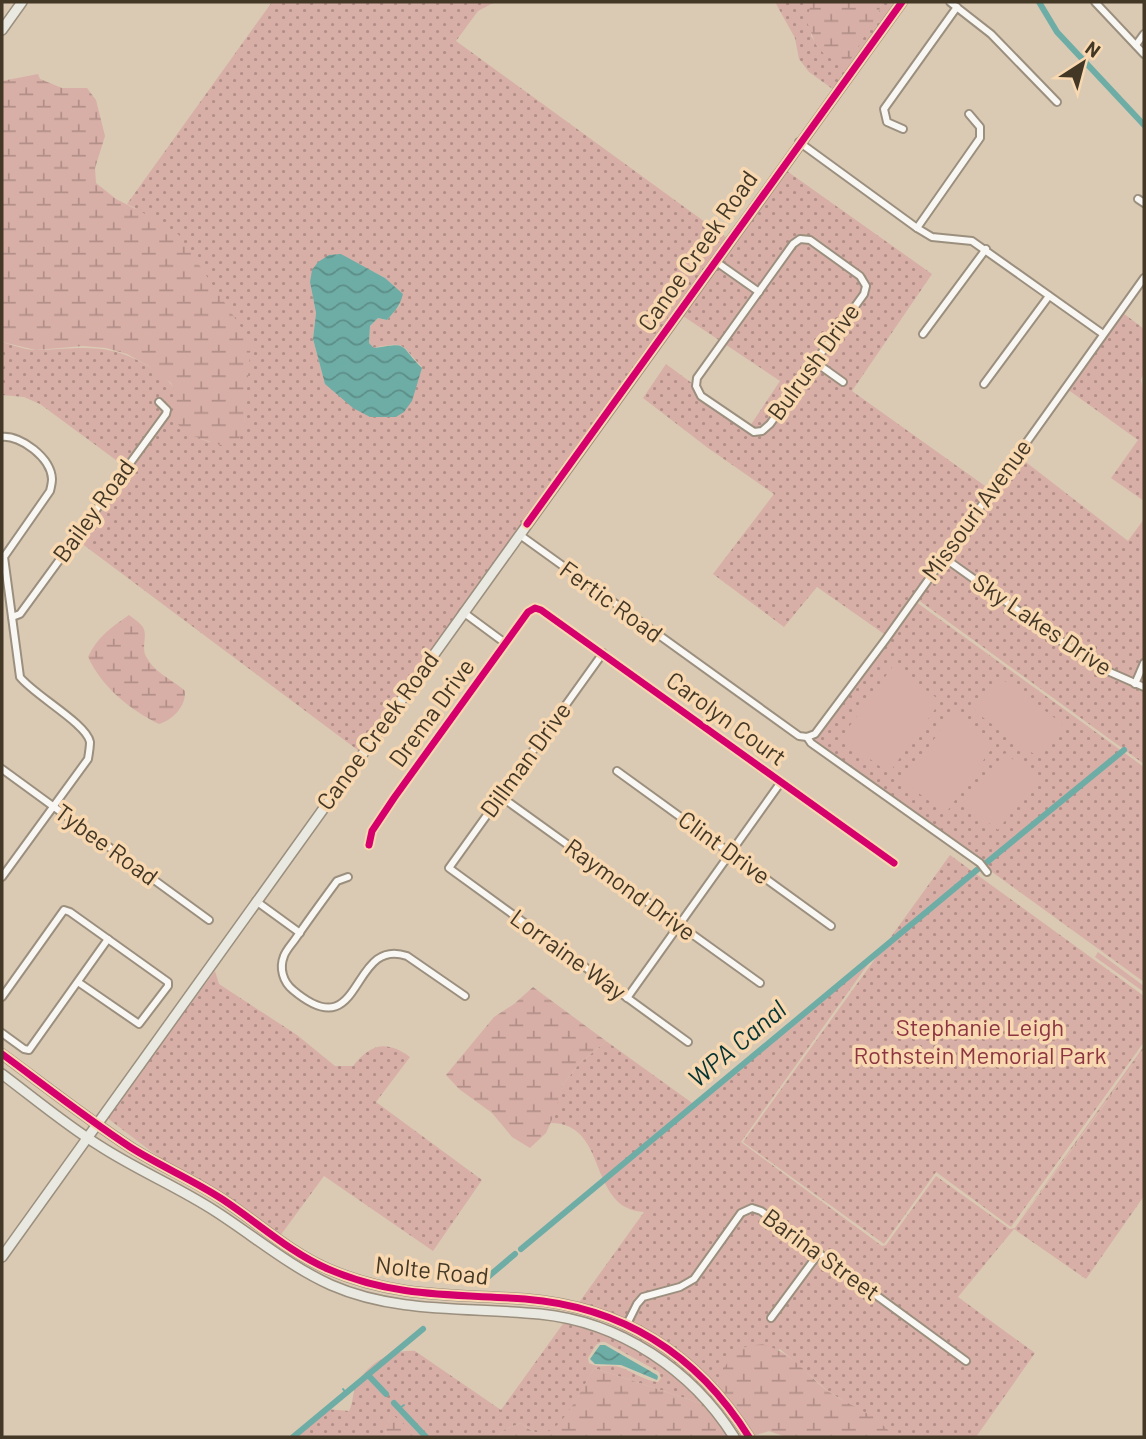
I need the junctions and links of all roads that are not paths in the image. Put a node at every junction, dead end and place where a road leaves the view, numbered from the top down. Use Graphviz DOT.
graph roads {
  1 [pos="22,2"];
  2 [pos="902,2"];
  3 [pos="950,2"];
  4 [pos="1095,2"];
  5 [pos="957,8"];
  6 [pos="2,30"];
  7 [pos="1144,34"];
  8 [pos="1136,46"];
  9 [pos="1144,54"];
  10 [pos="1057,102"];
  11 [pos="969,114"];
  12 [pos="903,129"];
  13 [pos="799,142"];
  14 [pos="917,228"];
  15 [pos="986,249"];
  16 [pos="715,261"];
  17 [pos="1144,278"];
  18 [pos="759,292"];
  19 [pos="1049,296"];
  20 [pos="923,334"];
  21 [pos="1103,334"];
  22 [pos="815,362"];
  23 [pos="843,382"];
  24 [pos="984,384"];
  25 [pos="159,402"];
  26 [pos="2,437"];
  27 [pos="520,535"];
  28 [pos="943,557"];
  29 [pos="535,608"];
  30 [pos="463,612"];
  31 [pos="12,617"];
  32 [pos="505,643"];
  33 [pos="603,653"];
  34 [pos="1144,663"];
  35 [pos="1135,684"];
  36 [pos="1144,687"];
  37 [pos="807,737"];
  38 [pos="2,769"];
  39 [pos="617,771"];
  40 [pos="781,782"];
  41 [pos="500,796"];
  42 [pos="54,807"];
  43 [pos="369,845"];
  44 [pos="729,851"];
  45 [pos="894,863"];
  46 [pos="449,868"];
  47 [pos="986,872"];
  48 [pos="2,877"];
  49 [pos="348,877"];
  50 [pos="256,901"];
  51 [pos="209,920"];
  52 [pos="678,925"];
  53 [pos="831,926"];
  54 [pos="300,933"];
  55 [pos="108,939"];
  56 [pos="78,982"];
  57 [pos="760,983"];
  58 [pos="465,996"];
  59 [pos="2,997"];
  60 [pos="627,998"];
  61 [pos="2,1033"];
  62 [pos="688,1042"];
  63 [pos="2,1054"];
  64 [pos="2,1074"];
  65 [pos="97,1124"];
  66 [pos="87,1138"];
  67 [pos="818,1253"];
  68 [pos="2,1257"];
  69 [pos="431,1295"];
  70 [pos="457,1296"];
  71 [pos="415,1306"];
  72 [pos="444,1308"];
  73 [pos="563,1318"];
  74 [pos="771,1318"];
  75 [pos="627,1324"];
  76 [pos="966,1360"];
  77 [pos="734,1437"];
  78 [pos="749,1437"];
  1 -- 6 [label="street"];
  2 -- 13 [label="street, Canoe Creek Road"];
  3 -- 5 [label="street"];
  4 -- 8 [label="street"];
  5 -- 10 [label="street"];
  5 -- 12 [label="street"];
  7 -- 8 [label="street"];
  8 -- 9 [label="street"];
  11 -- 14 [label="street"];
  13 -- 14 [label="street"];
  13 -- 16 [label="street, Canoe Creek Road"];
  14 -- 15 [label="street"];
  15 -- 19 [label="street"];
  15 -- 20 [label="street"];
  16 -- 18 [label="street"];
  16 -- 27 [label="street, Canoe Creek Road"];
  17 -- 21 [label="street, Missouri Avenue"];
  18 -- 22 [label="street, Bulrush Drive"];
  18 -- 22 [label="street, Bulrush Drive"];
  19 -- 21 [label="street"];
  19 -- 24 [label="street"];
  21 -- 28 [label="street, Missouri Avenue"];
  22 -- 23 [label="street"];
  25 -- 31 [label="street, Bailey Road"];
  26 -- 31 [label="street"];
  27 -- 30 [label="street, Canoe Creek Road"];
  27 -- 37 [label="street, Fertic Road"];
  28 -- 35 [label="street, Sky Lakes Drive"];
  28 -- 37 [label="street, Missouri Avenue"];
  29 -- 32 [label="street, Drema Drive"];
  29 -- 33 [label="street, Carolyn Court"];
  30 -- 32 [label="street"];
  30 -- 50 [label="street, Canoe Creek Road"];
  31 -- 42 [label="street"];
  32 -- 43 [label="street, Drema Drive"];
  33 -- 40 [label="street, Carolyn Court"];
  33 -- 41 [label="street, Dillman Drive"];
  34 -- 35 [label="street"];
  35 -- 36 [label="street, Sky Lakes Drive"];
  37 -- 47 [label="street, Fertic Road"];
  38 -- 42 [label="street, Tybee Road"];
  39 -- 44 [label="street, Clint Drive"];
  40 -- 44 [label="street"];
  40 -- 45 [label="street, Carolyn Court"];
  41 -- 46 [label="street, Dillman Drive"];
  41 -- 52 [label="street, Raymond Drive"];
  42 -- 48 [label="street"];
  42 -- 51 [label="street, Tybee Road"];
  44 -- 52 [label="street"];
  44 -- 53 [label="street, Clint Drive"];
  46 -- 60 [label="street, Lorraine Way"];
  49 -- 54 [label="street"];
  50 -- 54 [label="street"];
  50 -- 65 [label="street, Canoe Creek Road"];
  52 -- 57 [label="street, Raymond Drive"];
  52 -- 60 [label="street"];
  54 -- 58 [label="street"];
  55 -- 56 [label="street"];
  55 -- 56 [label="street"];
  55 -- 59 [label="street"];
  56 -- 61 [label="street"];
  60 -- 62 [label="street, Lorraine Way"];
  63 -- 65 [label="street, Nolte Road"];
  64 -- 66 [label="street, Nolte Road"];
  65 -- 66 [label="street, Canoe Creek Road"];
  65 -- 69 [label="street, Nolte Road"];
  66 -- 68 [label="street, Canoe Creek Road"];
  66 -- 71 [label="street, Nolte Road"];
  67 -- 74 [label="street"];
  67 -- 75 [label="street, Barina Street"];
  67 -- 76 [label="street, Barina Street"];
  69 -- 70 [label="street, Nolte Road"];
  69 -- 71 [label="street"];
  70 -- 72 [label="street"];
  70 -- 75 [label="street, Nolte Road"];
  71 -- 72 [label="street, Nolte Road"];
  72 -- 73 [label="street, Nolte Road"];
  73 -- 75 [label="street"];
  73 -- 77 [label="street, Nolte Road"];
  75 -- 78 [label="street, Nolte Road"];
}
